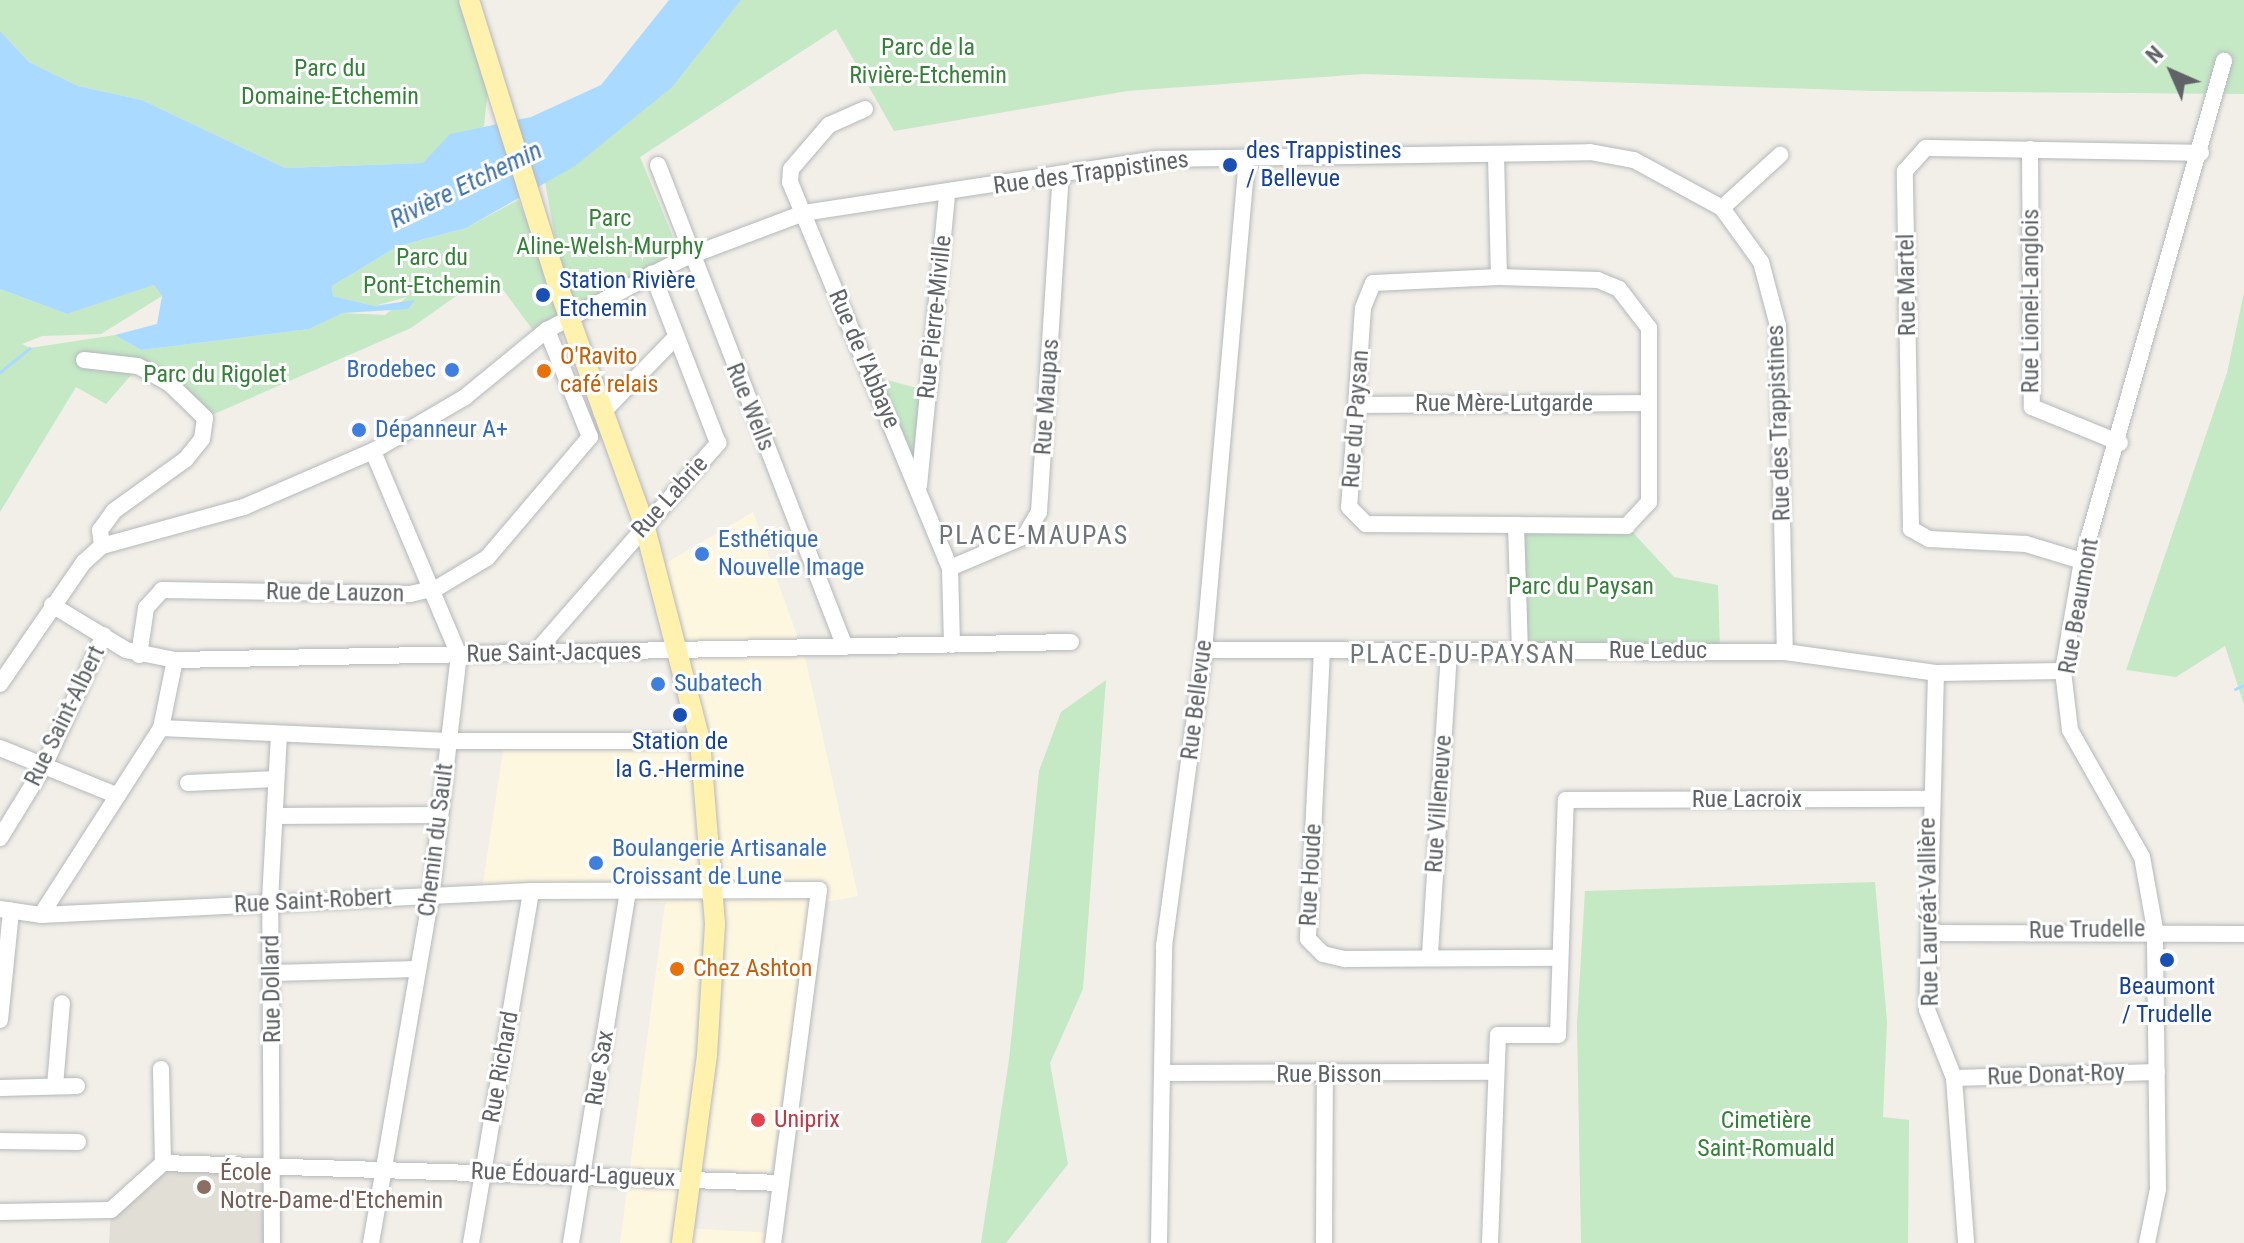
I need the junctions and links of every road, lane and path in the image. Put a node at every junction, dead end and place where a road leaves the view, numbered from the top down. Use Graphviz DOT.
graph roads {
  1 [pos="469,0"];
  2 [pos="2224,61"];
  3 [pos="865,109"];
  4 [pos="2030,149"];
  5 [pos="2201,153"];
  6 [pos="1496,155"];
  7 [pos="1780,155"];
  8 [pos="1247,157"];
  9 [pos="658,165"];
  10 [pos="1061,174"];
  11 [pos="947,193"];
  12 [pos="1722,208"];
  13 [pos="804,213"];
  14 [pos="690,256"];
  15 [pos="652,273"];
  16 [pos="1499,277"];
  17 [pos="569,320"];
  18 [pos="547,330"];
  19 [pos="677,336"];
  20 [pos="84,360"];
  21 [pos="1648,403"];
  22 [pos="1360,405"];
  23 [pos="602,413"];
  24 [pos="2120,443"];
  25 [pos="373,451"];
  26 [pos="918,488"];
  27 [pos="644,524"];
  28 [pos="1516,525"];
  29 [pos="102,546"];
  30 [pos="2082,561"];
  31 [pos="950,568"];
  32 [pos="437,588"];
  33 [pos="52,605"];
  34 [pos="104,635"];
  35 [pos="1071,642"];
  36 [pos="952,645"];
  37 [pos="845,647"];
  38 [pos="1520,649"];
  39 [pos="682,650"];
  40 [pos="1204,650"];
  41 [pos="1322,650"];
  42 [pos="1785,652"];
  43 [pos="535,653"];
  44 [pos="1449,653"];
  45 [pos="139,655"];
  46 [pos="459,655"];
  47 [pos="175,660"];
  48 [pos="2063,671"];
  49 [pos="1936,673"];
  50 [pos="0,684"];
  51 [pos="161,728"];
  52 [pos="279,736"];
  53 [pos="449,741"];
  54 [pos="700,741"];
  55 [pos="0,748"];
  56 [pos="43,768"];
  57 [pos="276,779"];
  58 [pos="188,783"];
  59 [pos="118,796"];
  60 [pos="1928,799"];
  61 [pos="440,815"];
  62 [pos="276,816"];
  63 [pos="0,838"];
  64 [pos="713,890"];
  65 [pos="531,891"];
  66 [pos="628,893"];
  67 [pos="431,896"];
  68 [pos="270,900"];
  69 [pos="5,910"];
  70 [pos="41,915"];
  71 [pos="2155,929"];
  72 [pos="1931,933"];
  73 [pos="2244,934"];
  74 [pos="1430,954"];
  75 [pos="1558,958"];
  76 [pos="417,969"];
  77 [pos="273,973"];
  78 [pos="62,1003"];
  79 [pos="0,1020"];
  80 [pos="161,1069"];
  81 [pos="1493,1072"];
  82 [pos="2157,1072"];
  83 [pos="1164,1073"];
  84 [pos="1325,1076"];
  85 [pos="1954,1078"];
  86 [pos="55,1086"];
  87 [pos="77,1086"];
  88 [pos="0,1088"];
  89 [pos="0,1141"];
  90 [pos="78,1142"];
  91 [pos="163,1163"];
  92 [pos="273,1165"];
  93 [pos="382,1169"];
  94 [pos="483,1170"];
  95 [pos="583,1175"];
  96 [pos="694,1180"];
  97 [pos="781,1183"];
  98 [pos="0,1212"];
  99 [pos="272,1243"];
  100 [pos="371,1243"];
  101 [pos="471,1243"];
  102 [pos="571,1243"];
  103 [pos="682,1243"];
  104 [pos="773,1243"];
  105 [pos="1159,1243"];
  106 [pos="1324,1243"];
  107 [pos="1490,1243"];
  108 [pos="1966,1243"];
  109 [pos="2147,1243"];
  1 -- 17 [label="main road"];
  2 -- 5 [label="street, Rue Beaumont"];
  3 -- 13 [label="street, Rue de l'Abbaye"];
  4 -- 5 [label="street, Rue Martel"];
  4 -- 24 [label="street, Rue Lionel-Langlois"];
  4 -- 30 [label="street, Rue Martel"];
  5 -- 24 [label="street, Rue Beaumont"];
  6 -- 8 [label="street, Rue des Trappistines"];
  6 -- 12 [label="street, Rue des Trappistines"];
  6 -- 16 [label="street"];
  7 -- 12 [label="street"];
  8 -- 10 [label="street, Rue des Trappistines"];
  8 -- 40 [label="street, Rue Bellevue"];
  9 -- 14 [label="street, Rue Wells"];
  10 -- 11 [label="street, Rue des Trappistines"];
  10 -- 31 [label="street, Rue Maupas"];
  11 -- 13 [label="street, Rue des Trappistines"];
  11 -- 26 [label="street, Rue Pierre-Miville"];
  12 -- 42 [label="street, Rue des Trappistines"];
  13 -- 14 [label="street, Rue des Trappistines"];
  13 -- 26 [label="street, Rue de l'Abbaye"];
  14 -- 15 [label="street, Rue des Trappistines"];
  14 -- 37 [label="street, Rue Wells"];
  15 -- 17 [label="street, Rue des Trappistines"];
  15 -- 19 [label="street, Rue Labrie"];
  16 -- 21 [label="street, Rue du Paysan"];
  16 -- 22 [label="street, Rue du Paysan"];
  17 -- 18 [label="street, Rue des Trappistines"];
  17 -- 23 [label="main road"];
  18 -- 25 [label="street, Rue des Trappistines"];
  18 -- 32 [label="street, Rue de Lauzon"];
  19 -- 23 [label="street"];
  19 -- 27 [label="street, Rue Labrie"];
  20 -- 29 [label="street"];
  21 -- 22 [label="street, Rue Mère-Lutgarde"];
  21 -- 28 [label="street, Rue du Paysan"];
  22 -- 28 [label="street, Rue du Paysan"];
  23 -- 27 [label="main road"];
  24 -- 30 [label="street, Rue Beaumont"];
  25 -- 29 [label="street, Rue des Trappistines"];
  25 -- 32 [label="street, Chemin du Sault"];
  26 -- 31 [label="street, Rue de l'Abbaye"];
  27 -- 39 [label="main road"];
  27 -- 43 [label="street, Rue Labrie"];
  28 -- 38 [label="street"];
  29 -- 33 [label="street"];
  30 -- 48 [label="street, Rue Beaumont"];
  31 -- 36 [label="street, Rue de l'Abbaye"];
  32 -- 45 [label="street, Rue de Lauzon"];
  32 -- 46 [label="street, Chemin du Sault"];
  33 -- 34 [label="street, Rue Saint-Jacques"];
  33 -- 50 [label="street"];
  34 -- 45 [label="street, Rue Saint-Jacques"];
  34 -- 56 [label="street, Rue Saint-Albert"];
  35 -- 36 [label="street, Rue Saint-Jacques"];
  36 -- 37 [label="street, Rue Saint-Jacques"];
  37 -- 39 [label="street, Rue Saint-Jacques"];
  38 -- 42 [label="street, Rue Leduc"];
  38 -- 44 [label="street, Rue Leduc"];
  39 -- 43 [label="street, Rue Saint-Jacques"];
  39 -- 54 [label="main road"];
  40 -- 41 [label="street, Rue Leduc"];
  40 -- 83 [label="street, Rue Bellevue"];
  41 -- 44 [label="street, Rue Leduc"];
  41 -- 74 [label="street, Rue Houde"];
  42 -- 49 [label="street, Rue Leduc"];
  43 -- 46 [label="street, Rue Saint-Jacques"];
  44 -- 74 [label="street, Rue Villeneuve"];
  45 -- 47 [label="street, Rue Saint-Jacques"];
  46 -- 47 [label="street, Rue Saint-Jacques"];
  46 -- 53 [label="street, Chemin du Sault"];
  47 -- 51 [label="street"];
  48 -- 49 [label="street, Rue Leduc"];
  48 -- 71 [label="street, Rue Beaumont"];
  49 -- 60 [label="street, Rue Lauréat-Vallière"];
  51 -- 52 [label="street"];
  51 -- 59 [label="street"];
  52 -- 53 [label="street"];
  52 -- 57 [label="street, Rue Dollard"];
  53 -- 54 [label="street"];
  53 -- 61 [label="street, Chemin du Sault"];
  54 -- 64 [label="main road"];
  55 -- 56 [label="street"];
  56 -- 59 [label="street"];
  56 -- 63 [label="street, Rue Saint-Albert"];
  57 -- 58 [label="street"];
  57 -- 62 [label="street, Rue Dollard"];
  59 -- 70 [label="street"];
  60 -- 72 [label="street, Rue Lauréat-Vallière"];
  60 -- 75 [label="street, Rue Lacroix"];
  61 -- 62 [label="street"];
  61 -- 67 [label="street, Chemin du Sault"];
  62 -- 68 [label="street, Rue Dollard"];
  64 -- 66 [label="street, Rue Saint-Robert"];
  64 -- 96 [label="main road"];
  64 -- 97 [label="street, Rue Saint-Robert"];
  65 -- 66 [label="street, Rue Saint-Robert"];
  65 -- 67 [label="street, Rue Saint-Robert"];
  65 -- 94 [label="street, Rue Richard"];
  66 -- 95 [label="street, Rue Sax"];
  67 -- 68 [label="street, Rue Saint-Robert"];
  67 -- 76 [label="street, Chemin du Sault"];
  68 -- 70 [label="street, Rue Saint-Robert"];
  68 -- 77 [label="street, Rue Dollard"];
  69 -- 70 [label="street, Rue Saint-Robert"];
  69 -- 79 [label="street"];
  71 -- 72 [label="street, Rue Trudelle"];
  71 -- 73 [label="street, Rue Trudelle"];
  71 -- 82 [label="street, Rue Beaumont"];
  72 -- 85 [label="street, Rue Lauréat-Vallière"];
  74 -- 75 [label="street, Rue Houde"];
  75 -- 81 [label="street"];
  76 -- 77 [label="street"];
  76 -- 93 [label="street, Chemin du Sault"];
  77 -- 92 [label="street, Rue Dollard"];
  78 -- 86 [label="street"];
  80 -- 91 [label="street"];
  81 -- 84 [label="street, Rue Bisson"];
  81 -- 107 [label="street"];
  82 -- 85 [label="street, Rue Donat-Roy"];
  82 -- 109 [label="street, Rue Beaumont"];
  83 -- 84 [label="street, Rue Bisson"];
  83 -- 105 [label="street, Rue Bellevue"];
  84 -- 106 [label="street"];
  85 -- 108 [label="street, Rue Lauréat-Vallière"];
  86 -- 87 [label="street"];
  86 -- 88 [label="street"];
  89 -- 90 [label="street"];
  91 -- 92 [label="street, Rue Édouard-Lagueux"];
  91 -- 98 [label="street"];
  92 -- 93 [label="street, Rue Édouard-Lagueux"];
  92 -- 99 [label="street, Rue Dollard"];
  93 -- 94 [label="street, Rue Édouard-Lagueux"];
  93 -- 100 [label="street, Chemin du Sault"];
  94 -- 95 [label="street, Rue Édouard-Lagueux"];
  94 -- 101 [label="street, Rue Richard"];
  95 -- 96 [label="street, Rue Édouard-Lagueux"];
  95 -- 102 [label="street, Rue Sax"];
  96 -- 97 [label="street, Rue Édouard-Lagueux"];
  96 -- 103 [label="main road"];
  97 -- 104 [label="street"];
}
